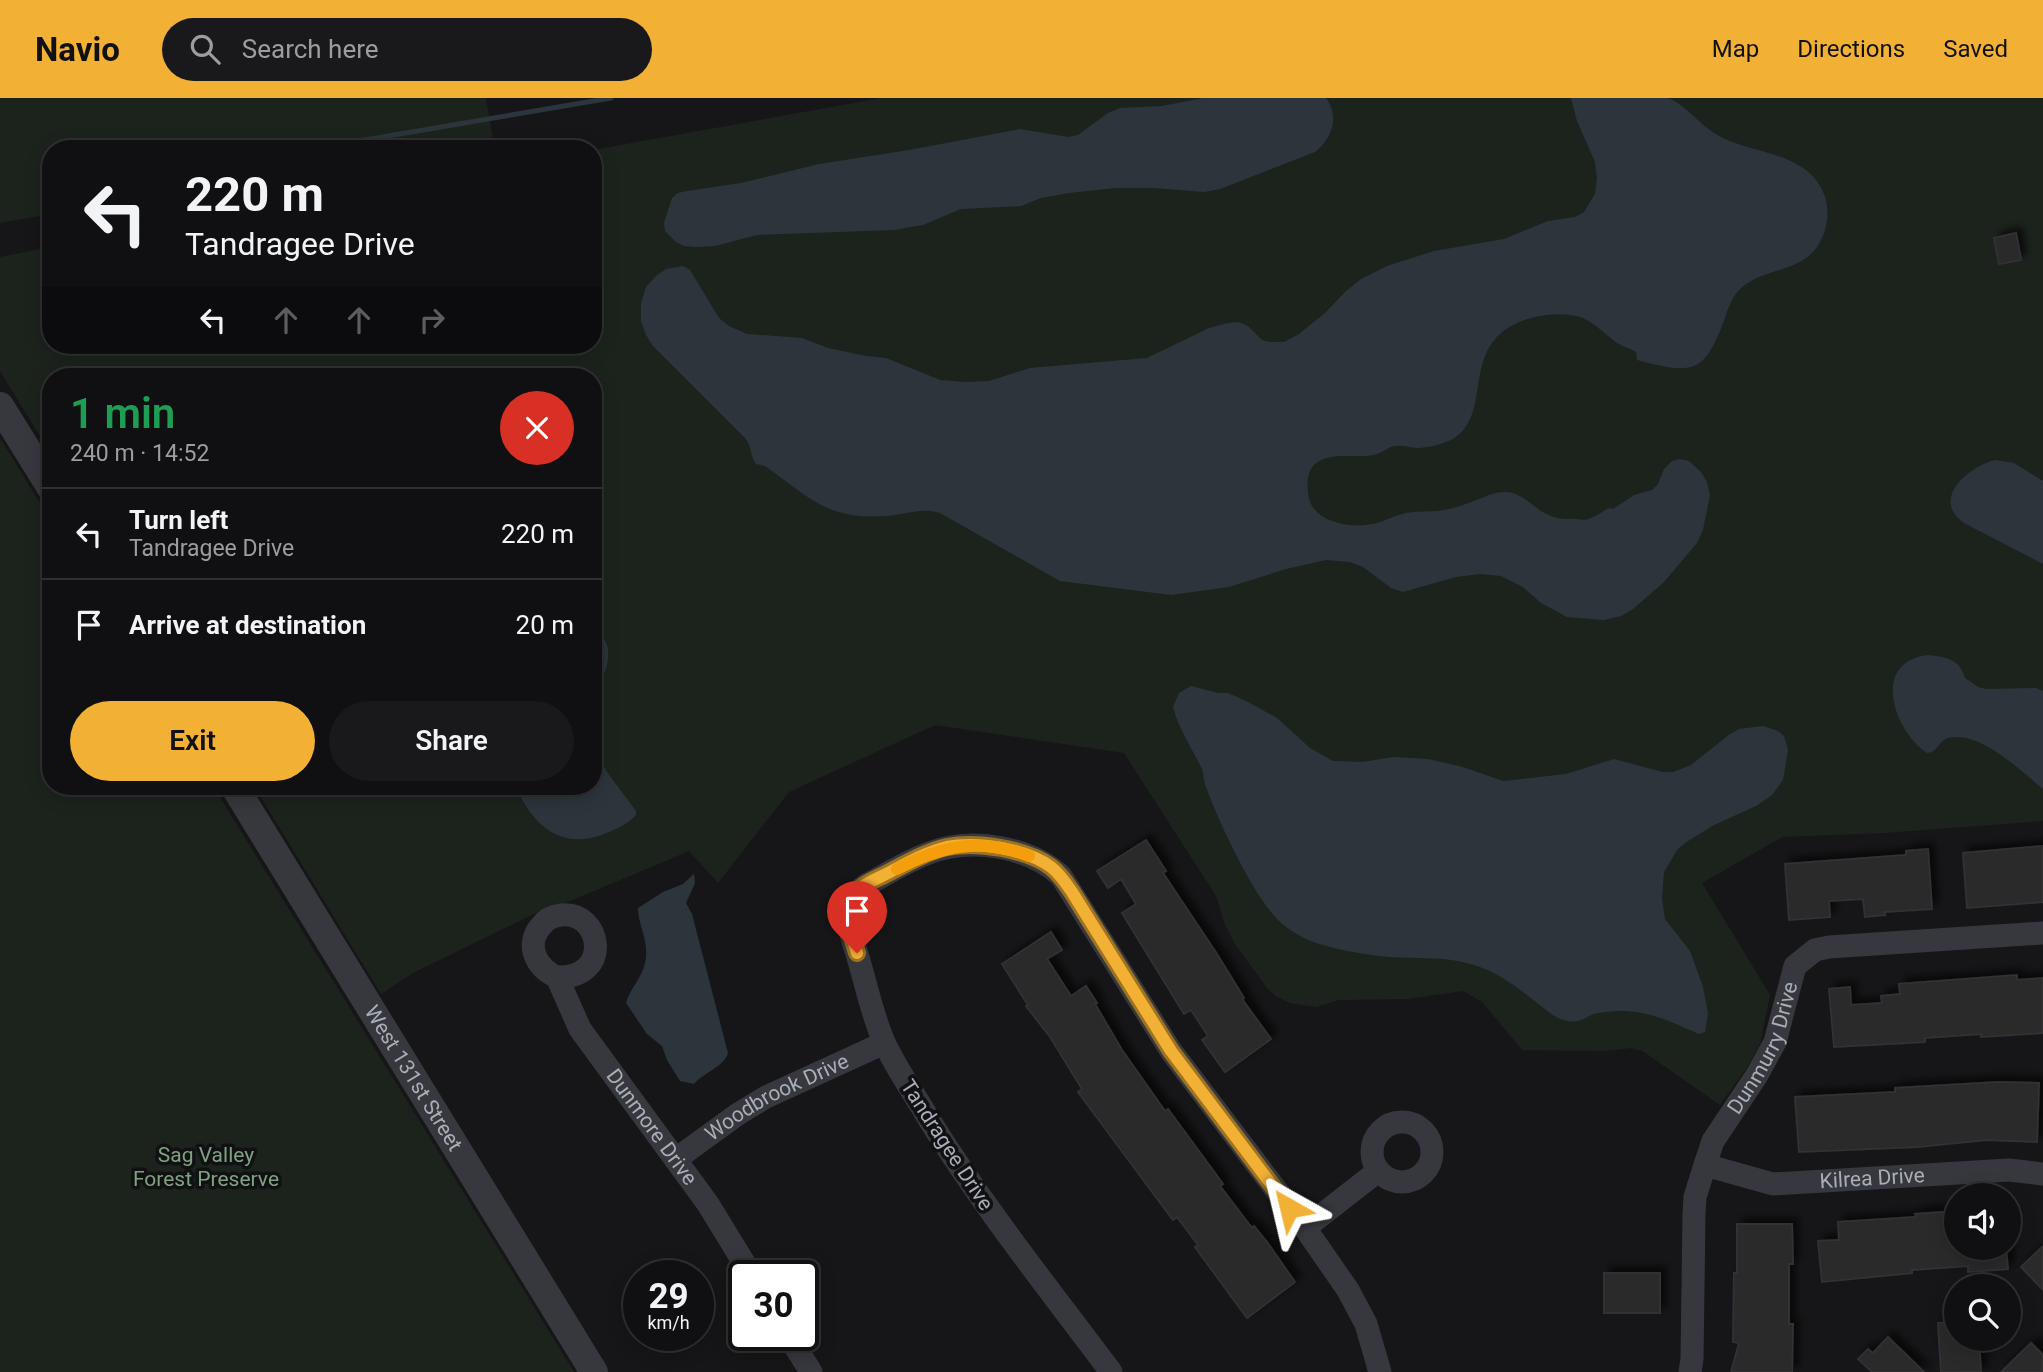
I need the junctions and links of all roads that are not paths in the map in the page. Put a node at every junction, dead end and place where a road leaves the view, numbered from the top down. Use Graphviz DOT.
graph roads {
  1 [pos="0,405"];
  2 [pos="42,473"];
  3 [pos="240,795"];
  4 [pos="2043,933"];
  5 [pos="557,977"];
  6 [pos="884,1043"];
  7 [pos="676,1159"];
  8 [pos="1705,1165"];
  9 [pos="1378,1171"];
  10 [pos="2043,1174"];
  11 [pos="1305,1228"];
  12 [pos="742,1260"];
  13 [pos="798,1351"];
  14 [pos="594,1372"];
  15 [pos="811,1372"];
  16 [pos="1111,1372"];
  17 [pos="1380,1372"];
  18 [pos="1690,1372"];
  1 -- 2 [label="street"];
  3 -- 14 [label="street, West 131st Street"];
  4 -- 8 [label="street, Dunmurry Drive"];
  5 -- 7 [label="street, Dunmore Drive"];
  6 -- 7 [label="street, Woodbrook Drive"];
  6 -- 11 [label="street, Tandragee Drive"];
  6 -- 16 [label="street, Tandragee Drive"];
  7 -- 12 [label="street, Dunmore Drive"];
  8 -- 10 [label="street, Kilrea Drive"];
  8 -- 18 [label="street, Dunmurry Drive"];
  9 -- 11 [label="street"];
  11 -- 17 [label="street"];
  13 -- 15 [label="street"];
}
